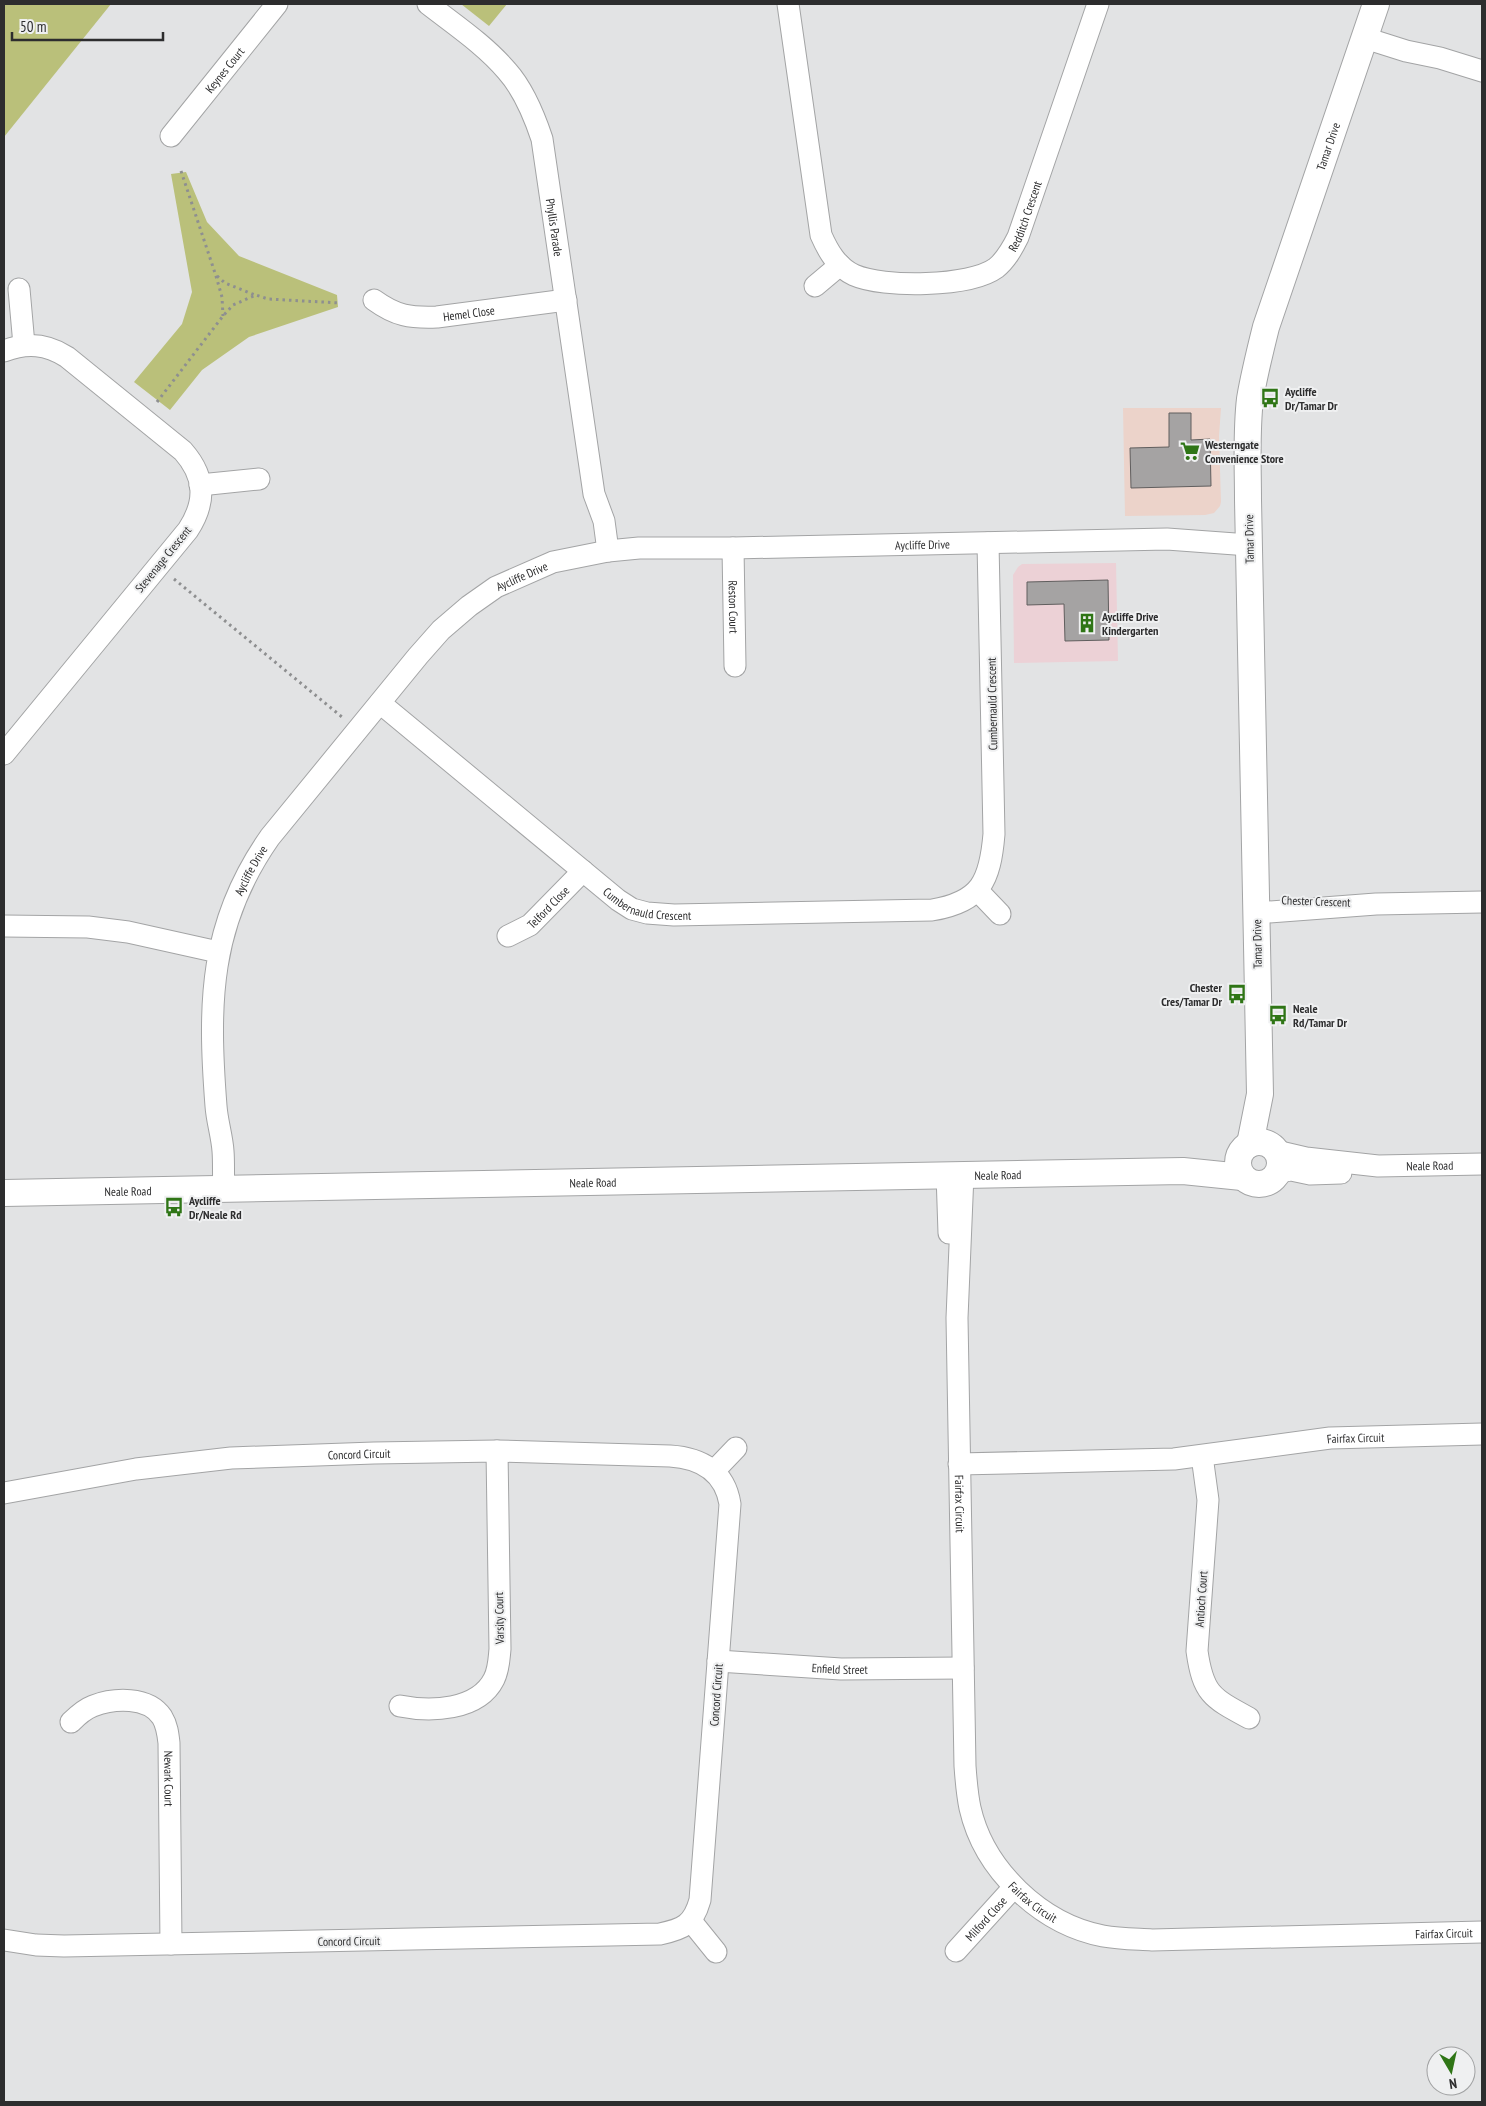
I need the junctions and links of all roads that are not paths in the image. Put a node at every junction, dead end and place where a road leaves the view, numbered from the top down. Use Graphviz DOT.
graph roads {
  1 [pos="277,4"];
  2 [pos="428,4"];
  3 [pos="788,4"];
  4 [pos="1098,4"];
  5 [pos="1370,23"];
  6 [pos="1482,72"];
  7 [pos="171,136"];
  8 [pos="840,265"];
  9 [pos="815,286"];
  10 [pos="19,289"];
  11 [pos="374,300"];
  12 [pos="566,300"];
  13 [pos="24,345"];
  14 [pos="4,351"];
  15 [pos="259,479"];
  16 [pos="200,485"];
  17 [pos="1249,537"];
  18 [pos="988,543"];
  19 [pos="733,548"];
  20 [pos="601,552"];
  21 [pos="735,666"];
  22 [pos="380,703"];
  23 [pos="4,754"];
  24 [pos="583,871"];
  25 [pos="978,891"];
  26 [pos="1482,902"];
  27 [pos="1256,906"];
  28 [pos="1000,914"];
  29 [pos="4,926"];
  30 [pos="508,936"];
  31 [pos="218,952"];
  32 [pos="1260,1158"];
  33 [pos="1482,1164"];
  34 [pos="955,1174"];
  35 [pos="217,1189"];
  36 [pos="4,1193"];
  37 [pos="1482,1434"];
  38 [pos="736,1448"];
  39 [pos="497,1451"];
  40 [pos="1202,1456"];
  41 [pos="959,1464"];
  42 [pos="714,1470"];
  43 [pos="4,1493"];
  44 [pos="718,1661"];
  45 [pos="963,1668"];
  46 [pos="400,1706"];
  47 [pos="1249,1718"];
  48 [pos="71,1722"];
  49 [pos="1014,1887"];
  50 [pos="691,1921"];
  51 [pos="1482,1932"];
  52 [pos="4,1940"];
  53 [pos="171,1944"];
  54 [pos="956,1951"];
  55 [pos="716,1952"];
  1 -- 7 [label="street, Keynes Court"];
  2 -- 12 [label="street, Phyllis Parade"];
  3 -- 8 [label="street, Redditch Crescent"];
  4 -- 8 [label="street, Redditch Crescent"];
  5 -- 6 [label="street"];
  5 -- 17 [label="street, Tamar Drive"];
  8 -- 9 [label="street"];
  10 -- 13 [label="street"];
  11 -- 12 [label="street, Hemel Close"];
  12 -- 20 [label="street, Phyllis Parade"];
  13 -- 14 [label="street, Stevenage Crescent"];
  13 -- 16 [label="street, Stevenage Crescent"];
  15 -- 16 [label="street"];
  16 -- 23 [label="street, Stevenage Crescent"];
  17 -- 18 [label="street, Aycliffe Drive"];
  17 -- 27 [label="street, Tamar Drive"];
  18 -- 19 [label="street, Aycliffe Drive"];
  18 -- 25 [label="street, Cumbernauld Crescent"];
  19 -- 20 [label="street, Aycliffe Drive"];
  19 -- 21 [label="street, Reston Court"];
  20 -- 22 [label="street, Aycliffe Drive"];
  22 -- 24 [label="street, Cumbernauld Crescent"];
  22 -- 31 [label="street, Aycliffe Drive"];
  24 -- 25 [label="street, Cumbernauld Crescent"];
  24 -- 30 [label="street, Telford Close"];
  25 -- 28 [label="street"];
  26 -- 27 [label="street, Chester Crescent"];
  27 -- 32 [label="street, Tamar Drive"];
  29 -- 31 [label="street"];
  31 -- 35 [label="street, Aycliffe Drive"];
  32 -- 33 [label="street, Neale Road"];
  32 -- 34 [label="street, Neale Road"];
  34 -- 35 [label="street, Neale Road"];
  34 -- 41 [label="street, Fairfax Circuit"];
  35 -- 36 [label="street, Neale Road"];
  37 -- 40 [label="street, Fairfax Circuit"];
  38 -- 42 [label="street"];
  39 -- 42 [label="street, Concord Circuit"];
  39 -- 43 [label="street, Concord Circuit"];
  39 -- 46 [label="street, Varsity Court"];
  40 -- 41 [label="street, Fairfax Circuit"];
  40 -- 47 [label="street, Antioch Court"];
  41 -- 45 [label="street, Fairfax Circuit"];
  42 -- 44 [label="street, Concord Circuit"];
  44 -- 45 [label="street, Enfield Street"];
  44 -- 50 [label="street, Concord Circuit"];
  45 -- 49 [label="street, Fairfax Circuit"];
  48 -- 53 [label="street, Newark Court"];
  49 -- 51 [label="street, Fairfax Circuit"];
  49 -- 54 [label="street, Milford Close"];
  50 -- 53 [label="street, Concord Circuit"];
  50 -- 55 [label="street"];
  52 -- 53 [label="street, Concord Circuit"];
}
